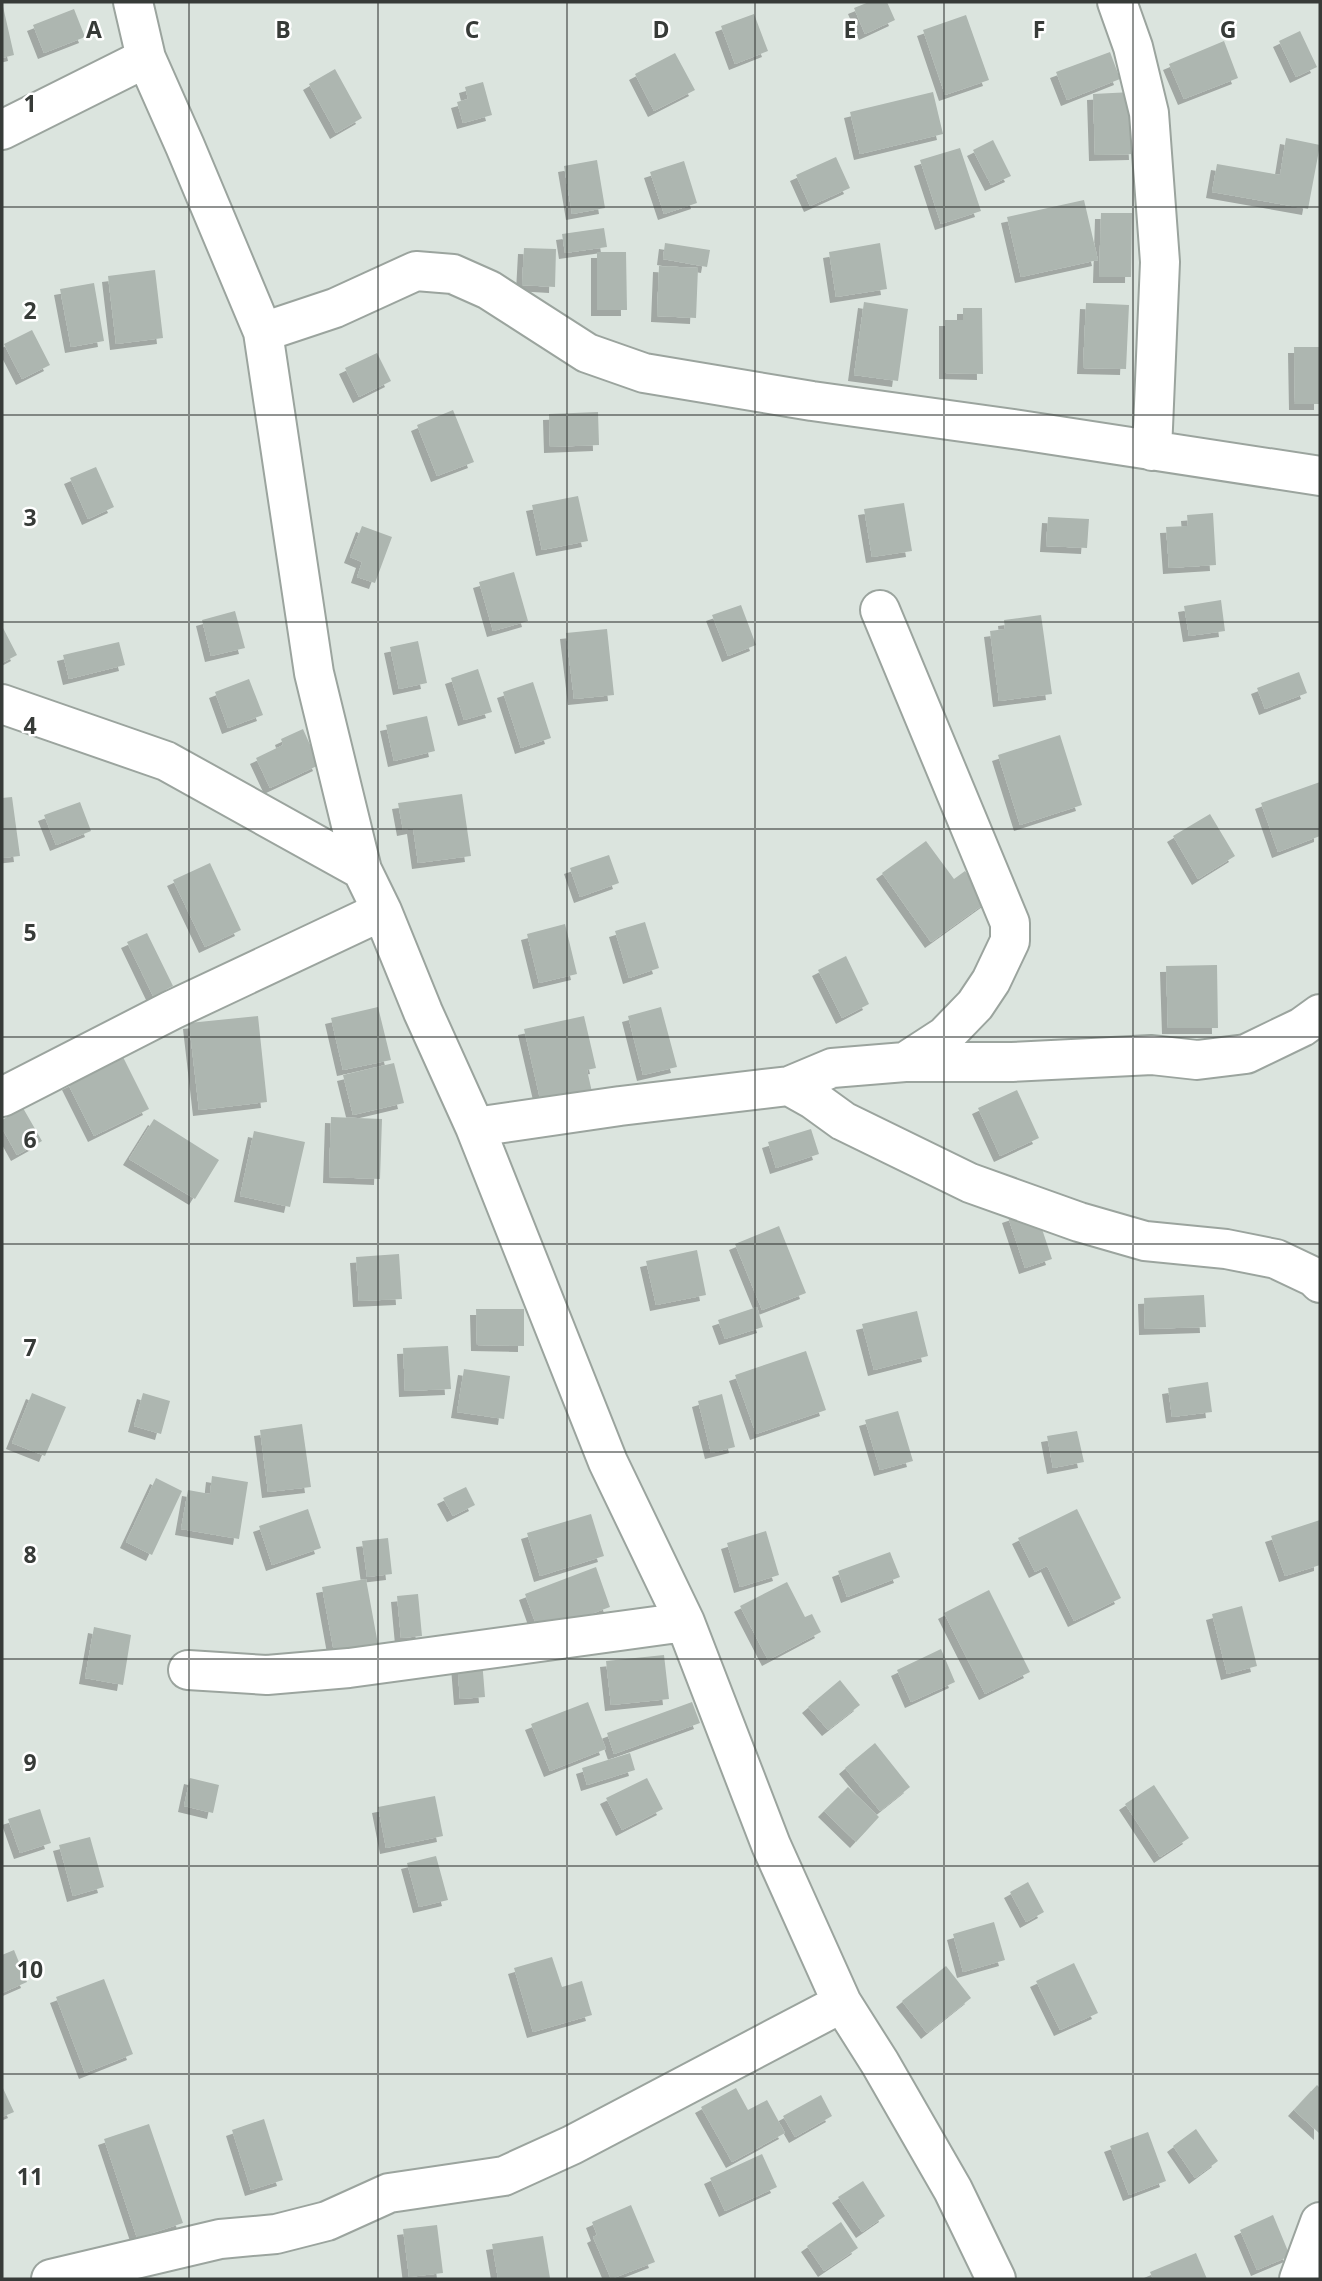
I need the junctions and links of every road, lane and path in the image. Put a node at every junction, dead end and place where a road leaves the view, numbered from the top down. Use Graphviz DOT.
graph roads {
  1 [pos="133,2"];
  2 [pos="1117,2"];
  3 [pos="146,58"];
  4 [pos="2,130"];
  5 [pos="263,332"];
  6 [pos="1152,451"];
  7 [pos="1320,476"];
  8 [pos="880,610"];
  9 [pos="2,704"];
  10 [pos="362,870"];
  11 [pos="382,911"];
  12 [pos="1320,1014"];
  13 [pos="905,1062"];
  14 [pos="789,1086"];
  15 [pos="2,1097"];
  16 [pos="475,1128"];
  17 [pos="1320,1283"];
  18 [pos="685,1622"];
  19 [pos="188,1670"];
  20 [pos="842,2003"];
  21 [pos="1320,2222"];
  22 [pos="51,2279"];
  23 [pos="996,2279"];
  24 [pos="1299,2279"];
  1 -- 3 [label="street"];
  2 -- 6 [label="street"];
  3 -- 4 [label="street"];
  3 -- 5 [label="street"];
  5 -- 6 [label="street"];
  5 -- 10 [label="street"];
  6 -- 7 [label="street"];
  8 -- 13 [label="street"];
  9 -- 10 [label="street"];
  10 -- 11 [label="street"];
  11 -- 15 [label="street"];
  11 -- 16 [label="street"];
  12 -- 13 [label="street"];
  13 -- 14 [label="street"];
  14 -- 16 [label="street"];
  14 -- 17 [label="street"];
  16 -- 18 [label="street"];
  18 -- 19 [label="street"];
  18 -- 20 [label="street"];
  20 -- 22 [label="street"];
  20 -- 23 [label="street"];
  21 -- 24 [label="street"];
}
